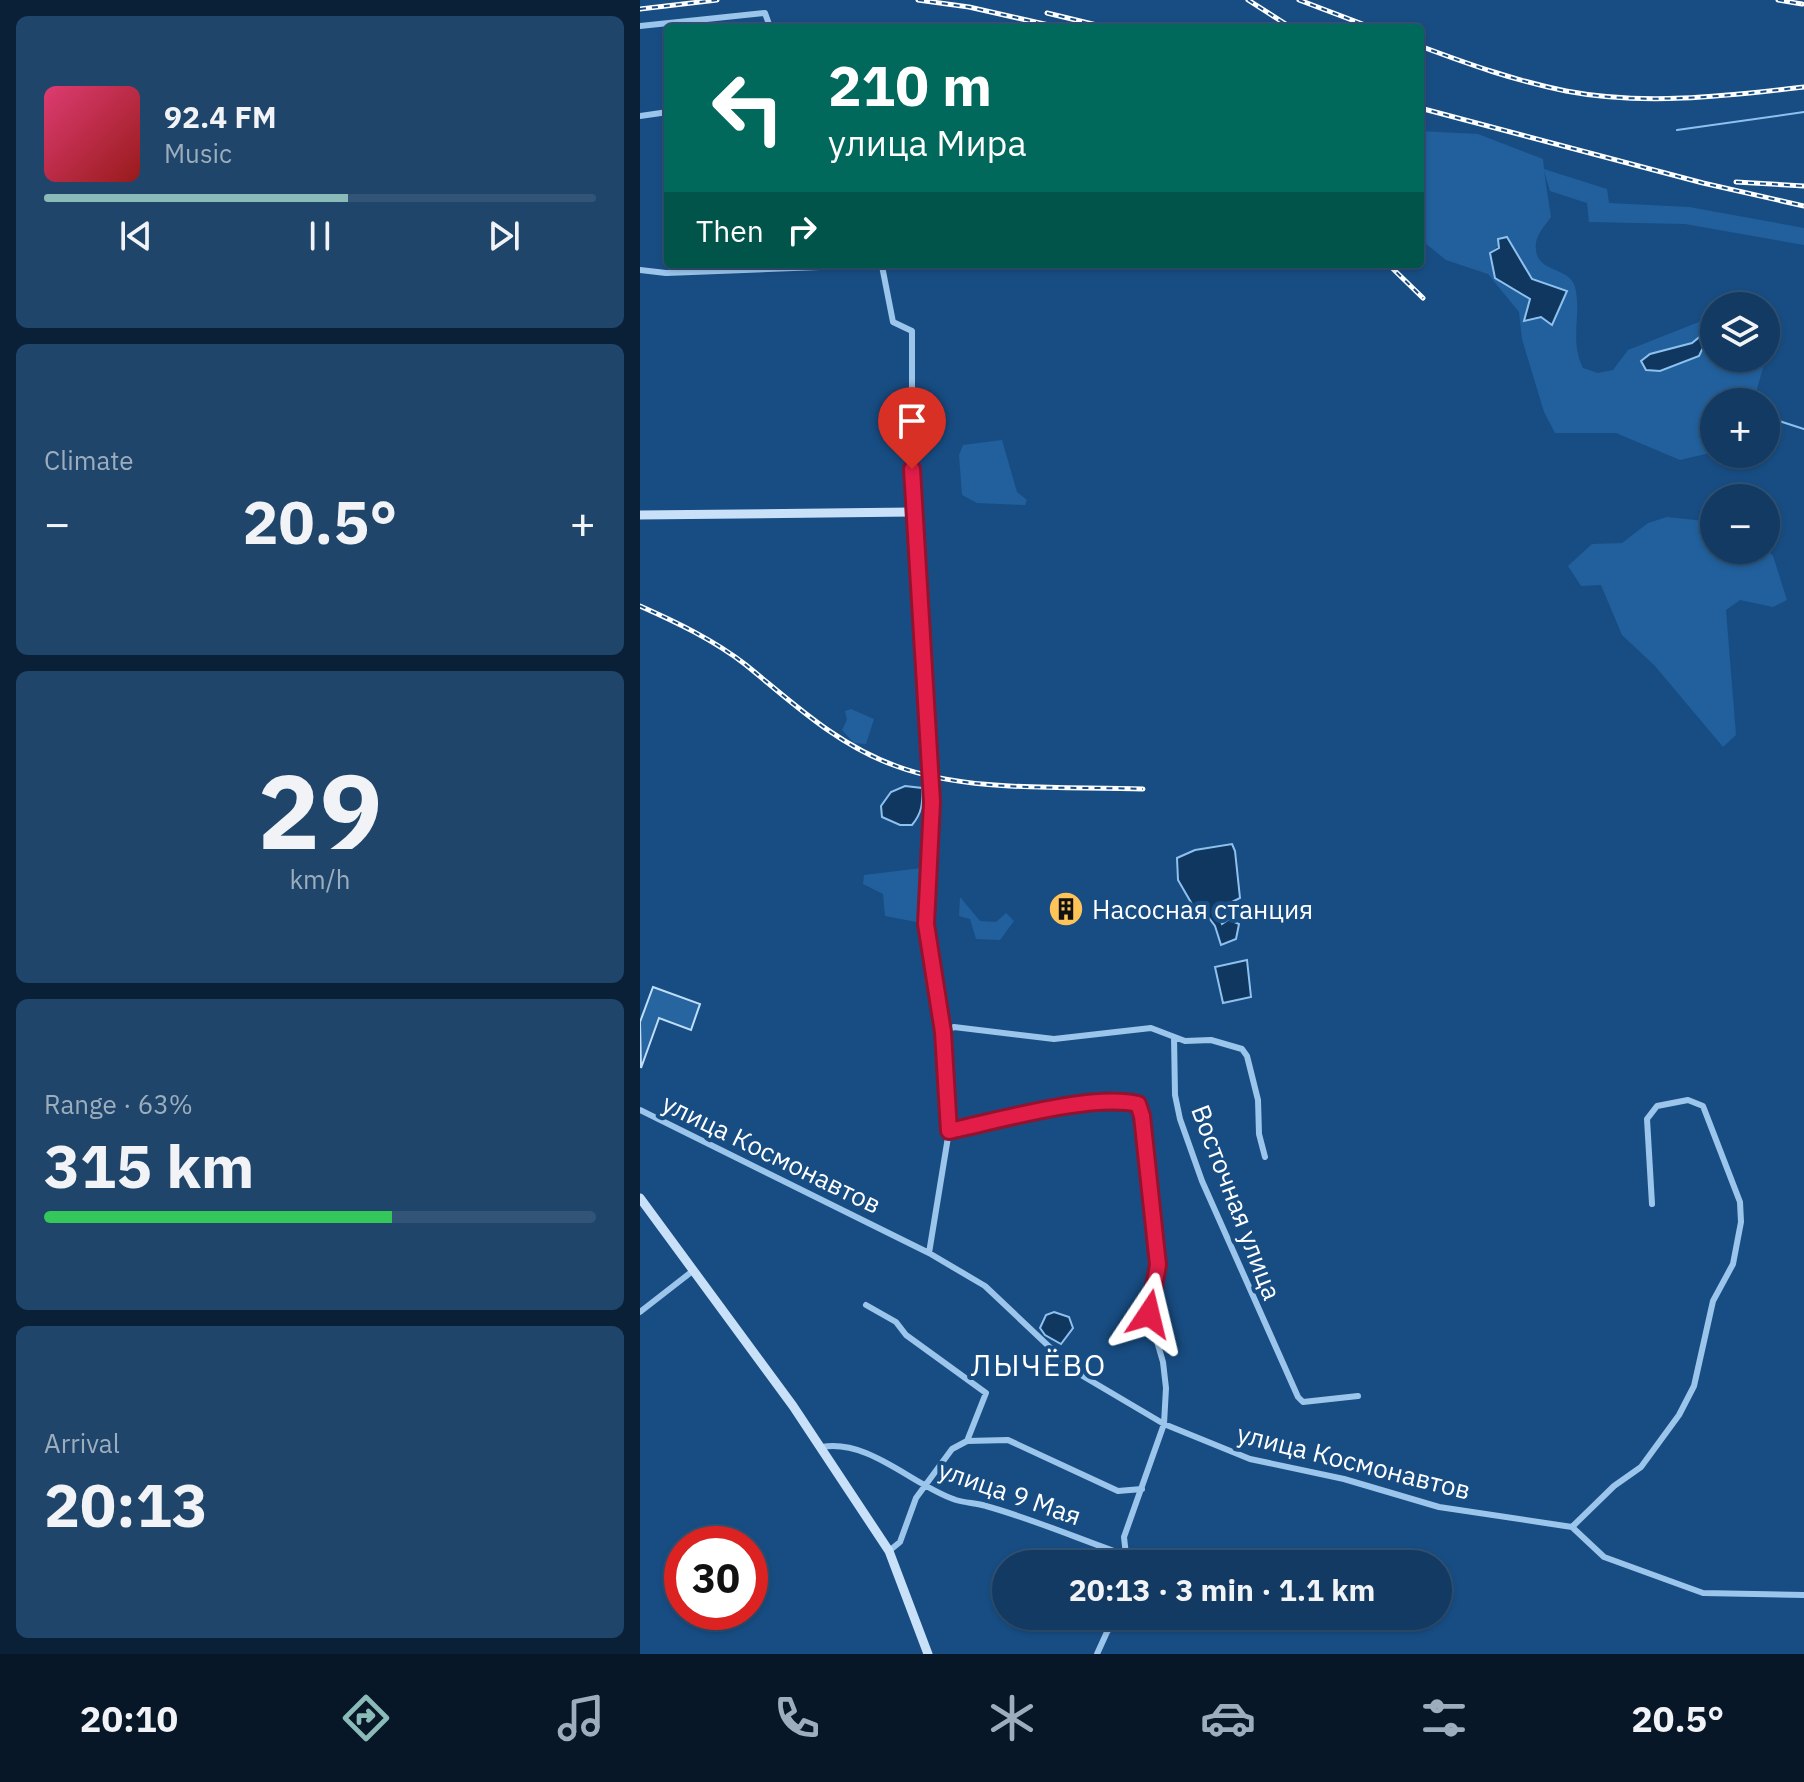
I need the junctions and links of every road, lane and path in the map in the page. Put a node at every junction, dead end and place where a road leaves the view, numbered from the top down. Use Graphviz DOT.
graph roads {
  1 [pos="769,24"];
  2 [pos="640,26"];
  3 [pos="664,113"];
  4 [pos="640,116"];
  5 [pos="820,268"];
  6 [pos="882,268"];
  7 [pos="640,270"];
  8 [pos="912,512"];
  9 [pos="640,515"];
  10 [pos="943,1032"];
  11 [pos="1174,1037"];
  12 [pos="640,1110"];
  13 [pos="949,1131"];
  14 [pos="1265,1157"];
  15 [pos="640,1198"];
  16 [pos="1652,1204"];
  17 [pos="929,1253"];
  18 [pos="694,1270"];
  19 [pos="866,1305"];
  20 [pos="640,1312"];
  21 [pos="1358,1396"];
  22 [pos="1164,1424"];
  23 [pos="967,1441"];
  24 [pos="822,1447"];
  25 [pos="924,1487"];
  26 [pos="1142,1489"];
  27 [pos="1572,1527"];
  28 [pos="1110,1550"];
  29 [pos="1125,1550"];
  30 [pos="889,1551"];
  31 [pos="1804,1595"];
  32 [pos="1108,1630"];
  33 [pos="928,1654"];
  34 [pos="1097,1654"];
  1 -- 2 [label="street"];
  3 -- 4 [label="street"];
  5 -- 7 [label="street"];
  6 -- 8 [label="street"];
  8 -- 9 [label="main road"];
  8 -- 10 [label="street"];
  10 -- 11 [label="street"];
  10 -- 13 [label="street"];
  11 -- 14 [label="street, Восточная улица"];
  11 -- 21 [label="street, Восточная улица"];
  12 -- 17 [label="street, улица Космонавтов"];
  13 -- 17 [label="street"];
  13 -- 22 [label="street"];
  15 -- 18 [label="main road"];
  16 -- 27 [label="street"];
  17 -- 22 [label="street, улица Космонавтов"];
  18 -- 20 [label="street"];
  18 -- 24 [label="main road"];
  19 -- 23 [label="street"];
  22 -- 26 [label="street"];
  22 -- 27 [label="street, улица Космонавтов"];
  23 -- 25 [label="street"];
  23 -- 26 [label="street"];
  24 -- 25 [label="street, улица 9 Мая"];
  24 -- 30 [label="main road"];
  25 -- 28 [label="street, улица 9 Мая"];
  25 -- 30 [label="street"];
  26 -- 29 [label="street"];
  27 -- 31 [label="street"];
  30 -- 33 [label="main road"];
  32 -- 34 [label="street"];
}
